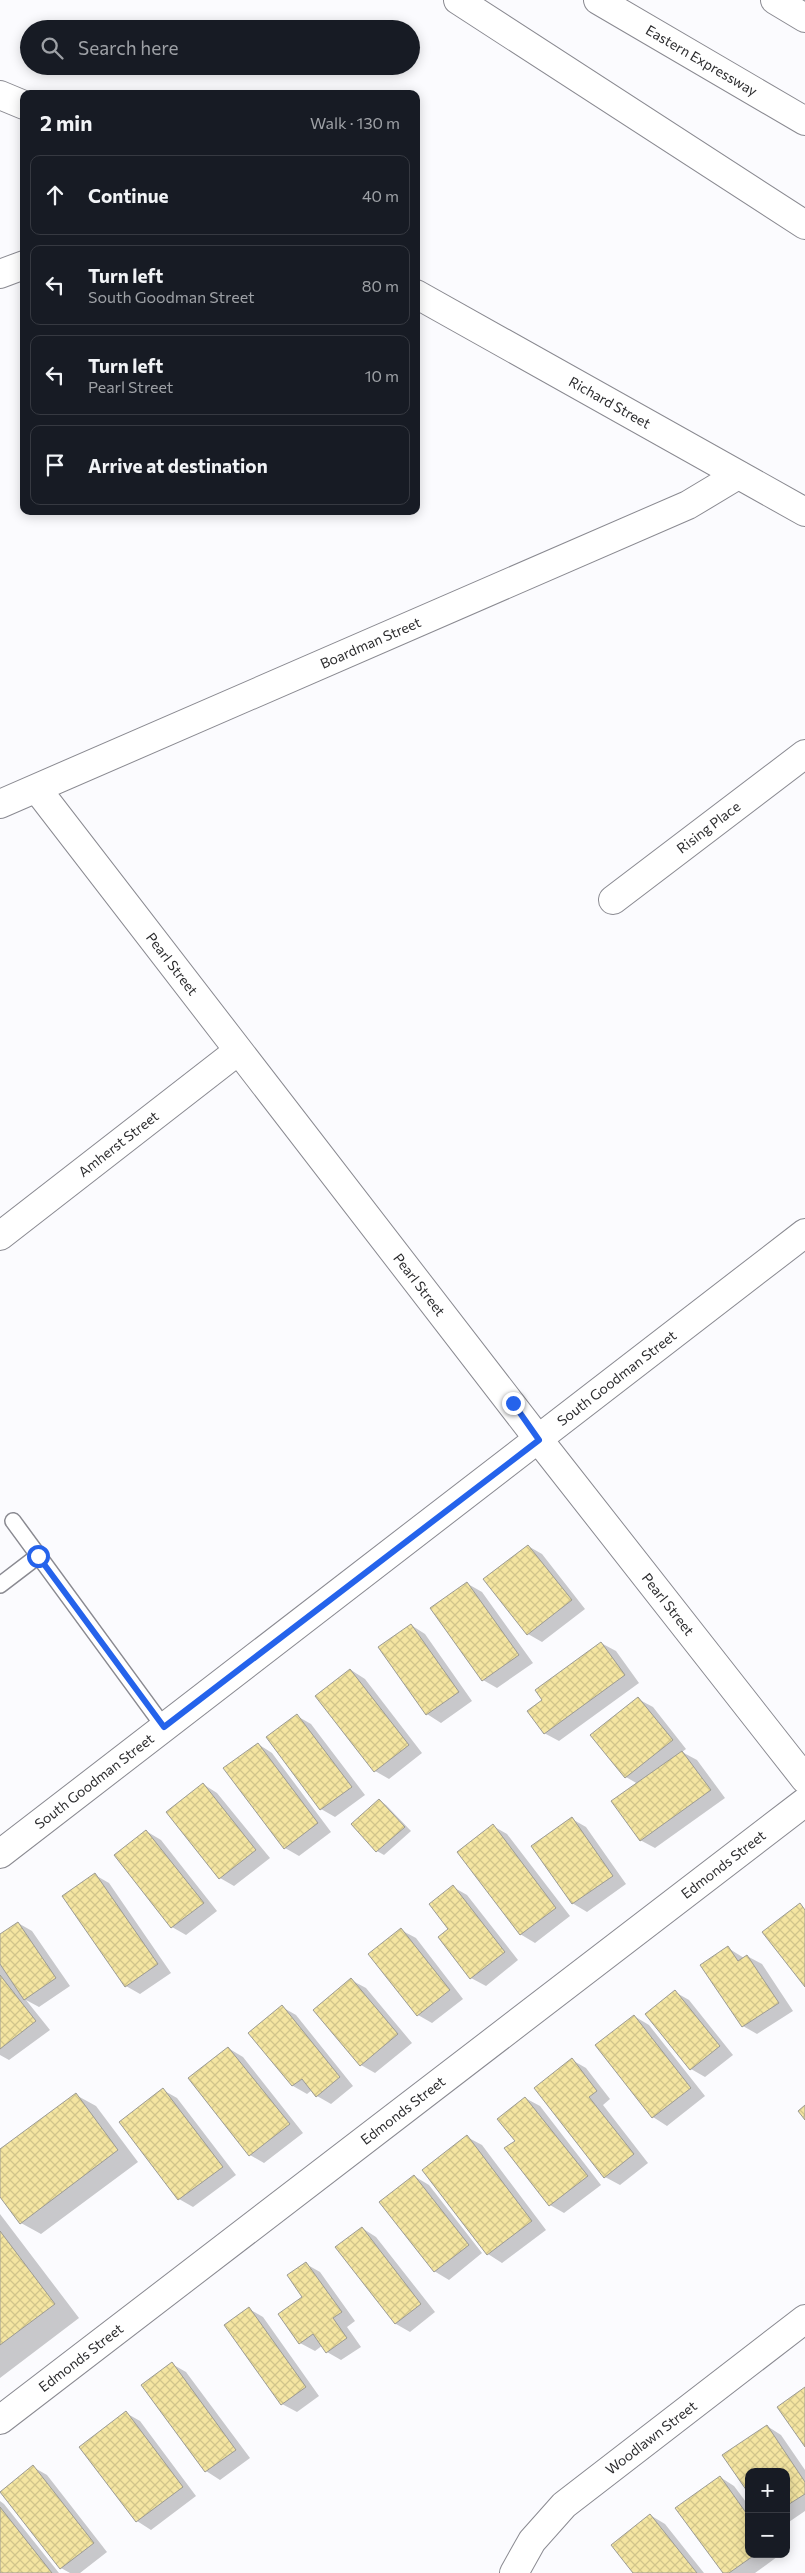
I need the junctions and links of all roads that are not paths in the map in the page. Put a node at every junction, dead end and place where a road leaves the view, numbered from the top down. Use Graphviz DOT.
graph roads {
  1 [pos="458,0"];
  2 [pos="598,0"];
  3 [pos="776,0"];
  4 [pos="805,18"];
  5 [pos="0,95"];
  6 [pos="20,103"];
  7 [pos="805,121"];
  8 [pos="805,225"];
  9 [pos="20,266"];
  10 [pos="0,274"];
  11 [pos="420,296"];
  12 [pos="738,475"];
  13 [pos="805,512"];
  14 [pos="805,754"];
  15 [pos="37,789"];
  16 [pos="0,804"];
  17 [pos="613,900"];
  18 [pos="238,1051"];
  19 [pos="805,1233"];
  20 [pos="0,1236"];
  21 [pos="539,1440"];
  22 [pos="13,1521"];
  23 [pos="38,1556"];
  24 [pos="0,1585"];
  25 [pos="164,1727"];
  26 [pos="805,1779"];
  27 [pos="805,1802"];
  28 [pos="0,1854"];
  29 [pos="805,2320"];
  30 [pos="0,2420"];
  31 [pos="514,2573"];
  1 -- 8 [label="main road"];
  2 -- 7 [label="main road, Eastern Expressway"];
  3 -- 4 [label="main road"];
  5 -- 6 [label="main road"];
  9 -- 10 [label="main road"];
  11 -- 12 [label="main road, Richard Street"];
  12 -- 13 [label="main road, Richard Street"];
  12 -- 15 [label="main road, Boardman Street"];
  14 -- 17 [label="main road, Rising Place"];
  15 -- 16 [label="main road, Boardman Street"];
  15 -- 18 [label="main road, Pearl Street"];
  18 -- 20 [label="main road, Amherst Street"];
  18 -- 21 [label="main road, Pearl Street"];
  19 -- 21 [label="main road, South Goodman Street"];
  21 -- 25 [label="main road, South Goodman Street"];
  21 -- 26 [label="main road, Pearl Street"];
  22 -- 23 [label="lane"];
  23 -- 24 [label="lane"];
  23 -- 25 [label="lane"];
  25 -- 28 [label="main road, South Goodman Street"];
  27 -- 30 [label="main road, Edmonds Street"];
  29 -- 31 [label="main road, Woodlawn Street"];
}
